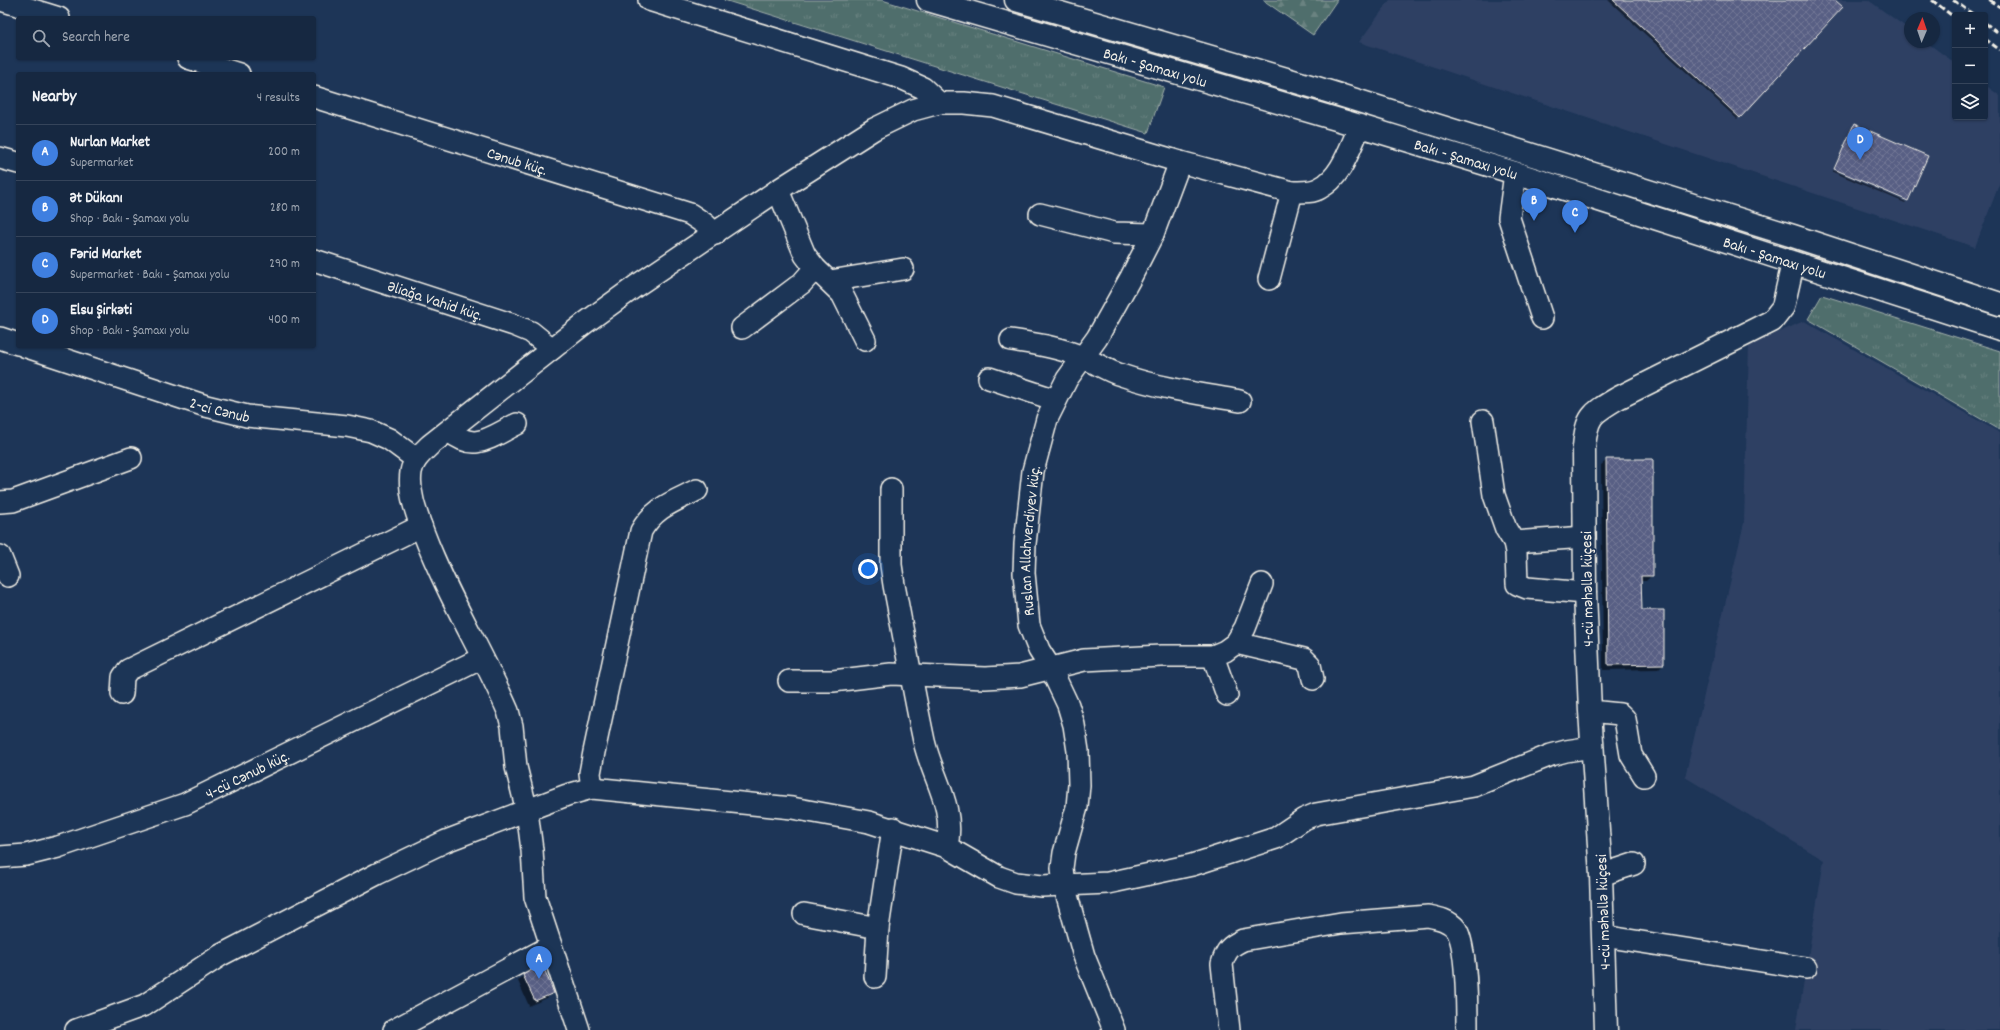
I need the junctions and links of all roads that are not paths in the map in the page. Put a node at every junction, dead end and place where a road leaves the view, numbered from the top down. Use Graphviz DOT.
graph roads {
  1 [pos="2,0"];
  2 [pos="649,0"];
  3 [pos="928,0"];
  4 [pos="1016,0"];
  5 [pos="53,16"];
  6 [pos="194,60"];
  7 [pos="233,72"];
  8 [pos="316,98"];
  9 [pos="939,103"];
  10 [pos="1360,126"];
  11 [pos="0,158"];
  12 [pos="16,162"];
  13 [pos="1180,162"];
  14 [pos="1515,173"];
  15 [pos="778,190"];
  16 [pos="1292,192"];
  17 [pos="1040,214"];
  18 [pos="715,234"];
  19 [pos="1153,234"];
  20 [pos="316,261"];
  21 [pos="1793,263"];
  22 [pos="815,268"];
  23 [pos="903,269"];
  24 [pos="1269,279"];
  25 [pos="830,281"];
  26 [pos="2000,304"];
  27 [pos="1542,318"];
  28 [pos="742,328"];
  29 [pos="2000,329"];
  30 [pos="0,338"];
  31 [pos="865,340"];
  32 [pos="1011,340"];
  33 [pos="16,343"];
  34 [pos="30,348"];
  35 [pos="552,349"];
  36 [pos="1083,357"];
  37 [pos="989,378"];
  38 [pos="1056,400"];
  39 [pos="1240,401"];
  40 [pos="1483,421"];
  41 [pos="517,424"];
  42 [pos="449,431"];
  43 [pos="131,458"];
  44 [pos="416,459"];
  45 [pos="891,489"];
  46 [pos="697,490"];
  47 [pos="0,502"];
  48 [pos="421,526"];
  49 [pos="1585,537"];
  50 [pos="1514,542"];
  51 [pos="0,556"];
  52 [pos="8,576"];
  53 [pos="1262,584"];
  54 [pos="1585,593"];
  55 [pos="1236,643"];
  56 [pos="1213,656"];
  57 [pos="482,658"];
  58 [pos="1051,669"];
  59 [pos="911,674"];
  60 [pos="1313,679"];
  61 [pos="789,681"];
  62 [pos="122,694"];
  63 [pos="1227,695"];
  64 [pos="1590,711"];
  65 [pos="1592,747"];
  66 [pos="1644,776"];
  67 [pos="592,788"];
  68 [pos="527,811"];
  69 [pos="892,828"];
  70 [pos="947,847"];
  71 [pos="0,857"];
  72 [pos="1634,864"];
  73 [pos="1601,875"];
  74 [pos="1064,885"];
  75 [pos="804,914"];
  76 [pos="878,928"];
  77 [pos="1603,936"];
  78 [pos="551,946"];
  79 [pos="1806,968"];
  80 [pos="875,977"];
  81 [pos="76,1030"];
  82 [pos="394,1030"];
  83 [pos="579,1030"];
  84 [pos="1114,1030"];
  85 [pos="1229,1030"];
  86 [pos="1467,1030"];
  87 [pos="1606,1030"];
  1 -- 5 [label="street"];
  2 -- 9 [label="street"];
  3 -- 10 [label="main road, Bakı - Şamaxı yolu"];
  4 -- 26 [label="main road, Bakı - Şamaxı yolu"];
  6 -- 7 [label="street"];
  8 -- 18 [label="street, Cənub küç."];
  9 -- 13 [label="street"];
  9 -- 15 [label="street"];
  10 -- 14 [label="main road, Bakı - Şamaxı yolu"];
  10 -- 16 [label="street"];
  11 -- 12 [label="street"];
  13 -- 16 [label="street"];
  13 -- 19 [label="street, Ruslan Allahverdiyev küç."];
  14 -- 21 [label="main road, Bakı - Şamaxı yolu"];
  14 -- 27 [label="street"];
  15 -- 18 [label="street"];
  15 -- 22 [label="street"];
  16 -- 24 [label="street"];
  17 -- 19 [label="street"];
  18 -- 35 [label="street"];
  19 -- 36 [label="street, Ruslan Allahverdiyev küç."];
  20 -- 35 [label="street, Əliağa Vahid küç."];
  21 -- 29 [label="main road, Bakı - Şamaxı yolu"];
  21 -- 49 [label="main road, 4-cü məhəllə küçesi"];
  22 -- 25 [label="street"];
  22 -- 28 [label="street"];
  23 -- 25 [label="street"];
  25 -- 31 [label="street"];
  30 -- 33 [label="street"];
  32 -- 36 [label="street"];
  34 -- 44 [label="street, 2-ci Cənub"];
  35 -- 42 [label="street"];
  36 -- 38 [label="street, Ruslan Allahverdiyev küç."];
  36 -- 39 [label="street"];
  37 -- 38 [label="street"];
  38 -- 58 [label="street, Ruslan Allahverdiyev küç."];
  40 -- 50 [label="street"];
  41 -- 42 [label="street"];
  42 -- 44 [label="street"];
  43 -- 47 [label="street"];
  44 -- 48 [label="street"];
  45 -- 59 [label="street"];
  46 -- 67 [label="street"];
  48 -- 57 [label="street"];
  48 -- 62 [label="street"];
  49 -- 50 [label="street"];
  49 -- 54 [label="main road, 4-cü məhəllə küçesi"];
  50 -- 54 [label="street"];
  51 -- 52 [label="street"];
  53 -- 55 [label="street"];
  54 -- 64 [label="main road, 4-cü məhəllə küçesi"];
  55 -- 56 [label="street"];
  55 -- 60 [label="street"];
  56 -- 58 [label="street"];
  56 -- 63 [label="street"];
  57 -- 68 [label="street"];
  57 -- 71 [label="street, 4-cü Cənub küç."];
  58 -- 59 [label="street"];
  58 -- 74 [label="street, Ruslan Allahverdiyev küç."];
  59 -- 61 [label="street"];
  59 -- 70 [label="street"];
  64 -- 65 [label="main road, 4-cü məhəllə küçesi"];
  64 -- 66 [label="street"];
  65 -- 73 [label="main road, 4-cü məhəllə küçesi"];
  65 -- 74 [label="street"];
  67 -- 68 [label="street"];
  67 -- 69 [label="street"];
  68 -- 78 [label="street"];
  68 -- 81 [label="street"];
  69 -- 70 [label="street"];
  69 -- 76 [label="street"];
  70 -- 74 [label="street"];
  72 -- 73 [label="street"];
  73 -- 77 [label="main road, 4-cü məhəllə küçesi"];
  74 -- 84 [label="street, Ruslan Allahverdiyev küç."];
  75 -- 76 [label="street"];
  76 -- 80 [label="street"];
  77 -- 79 [label="street"];
  77 -- 87 [label="main road, 4-cü məhəllə küçesi"];
  78 -- 82 [label="street"];
  78 -- 83 [label="street"];
  85 -- 86 [label="street"];
}
